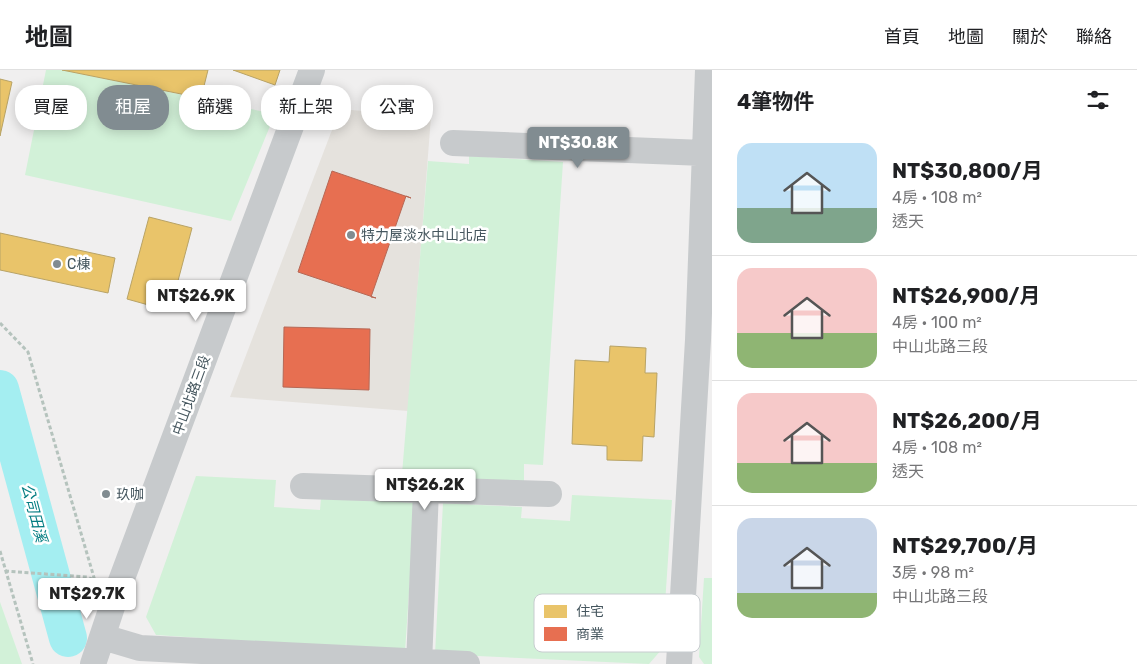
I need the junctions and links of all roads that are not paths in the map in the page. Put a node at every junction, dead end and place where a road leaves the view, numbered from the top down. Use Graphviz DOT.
graph roads {
  1 [pos="312,70"];
  2 [pos="708,70"];
  3 [pos="453,144"];
  4 [pos="704,153"];
  5 [pos="705,340"];
  6 [pos="303,486"];
  7 [pos="426,490"];
  8 [pos="549,494"];
  9 [pos="685,594"];
  10 [pos="103,637"];
  11 [pos="419,663"];
  12 [pos="92,664"];
  13 [pos="467,664"];
  1 -- 10 [label="street, 中山北路三段"];
  2 -- 4 [label="street"];
  3 -- 4 [label="street"];
  4 -- 5 [label="street"];
  5 -- 9 [label="street"];
  6 -- 7 [label="street"];
  7 -- 8 [label="street"];
  7 -- 11 [label="street"];
  10 -- 11 [label="street"];
  10 -- 12 [label="street, 中山北路三段"];
  11 -- 13 [label="street"];
}
